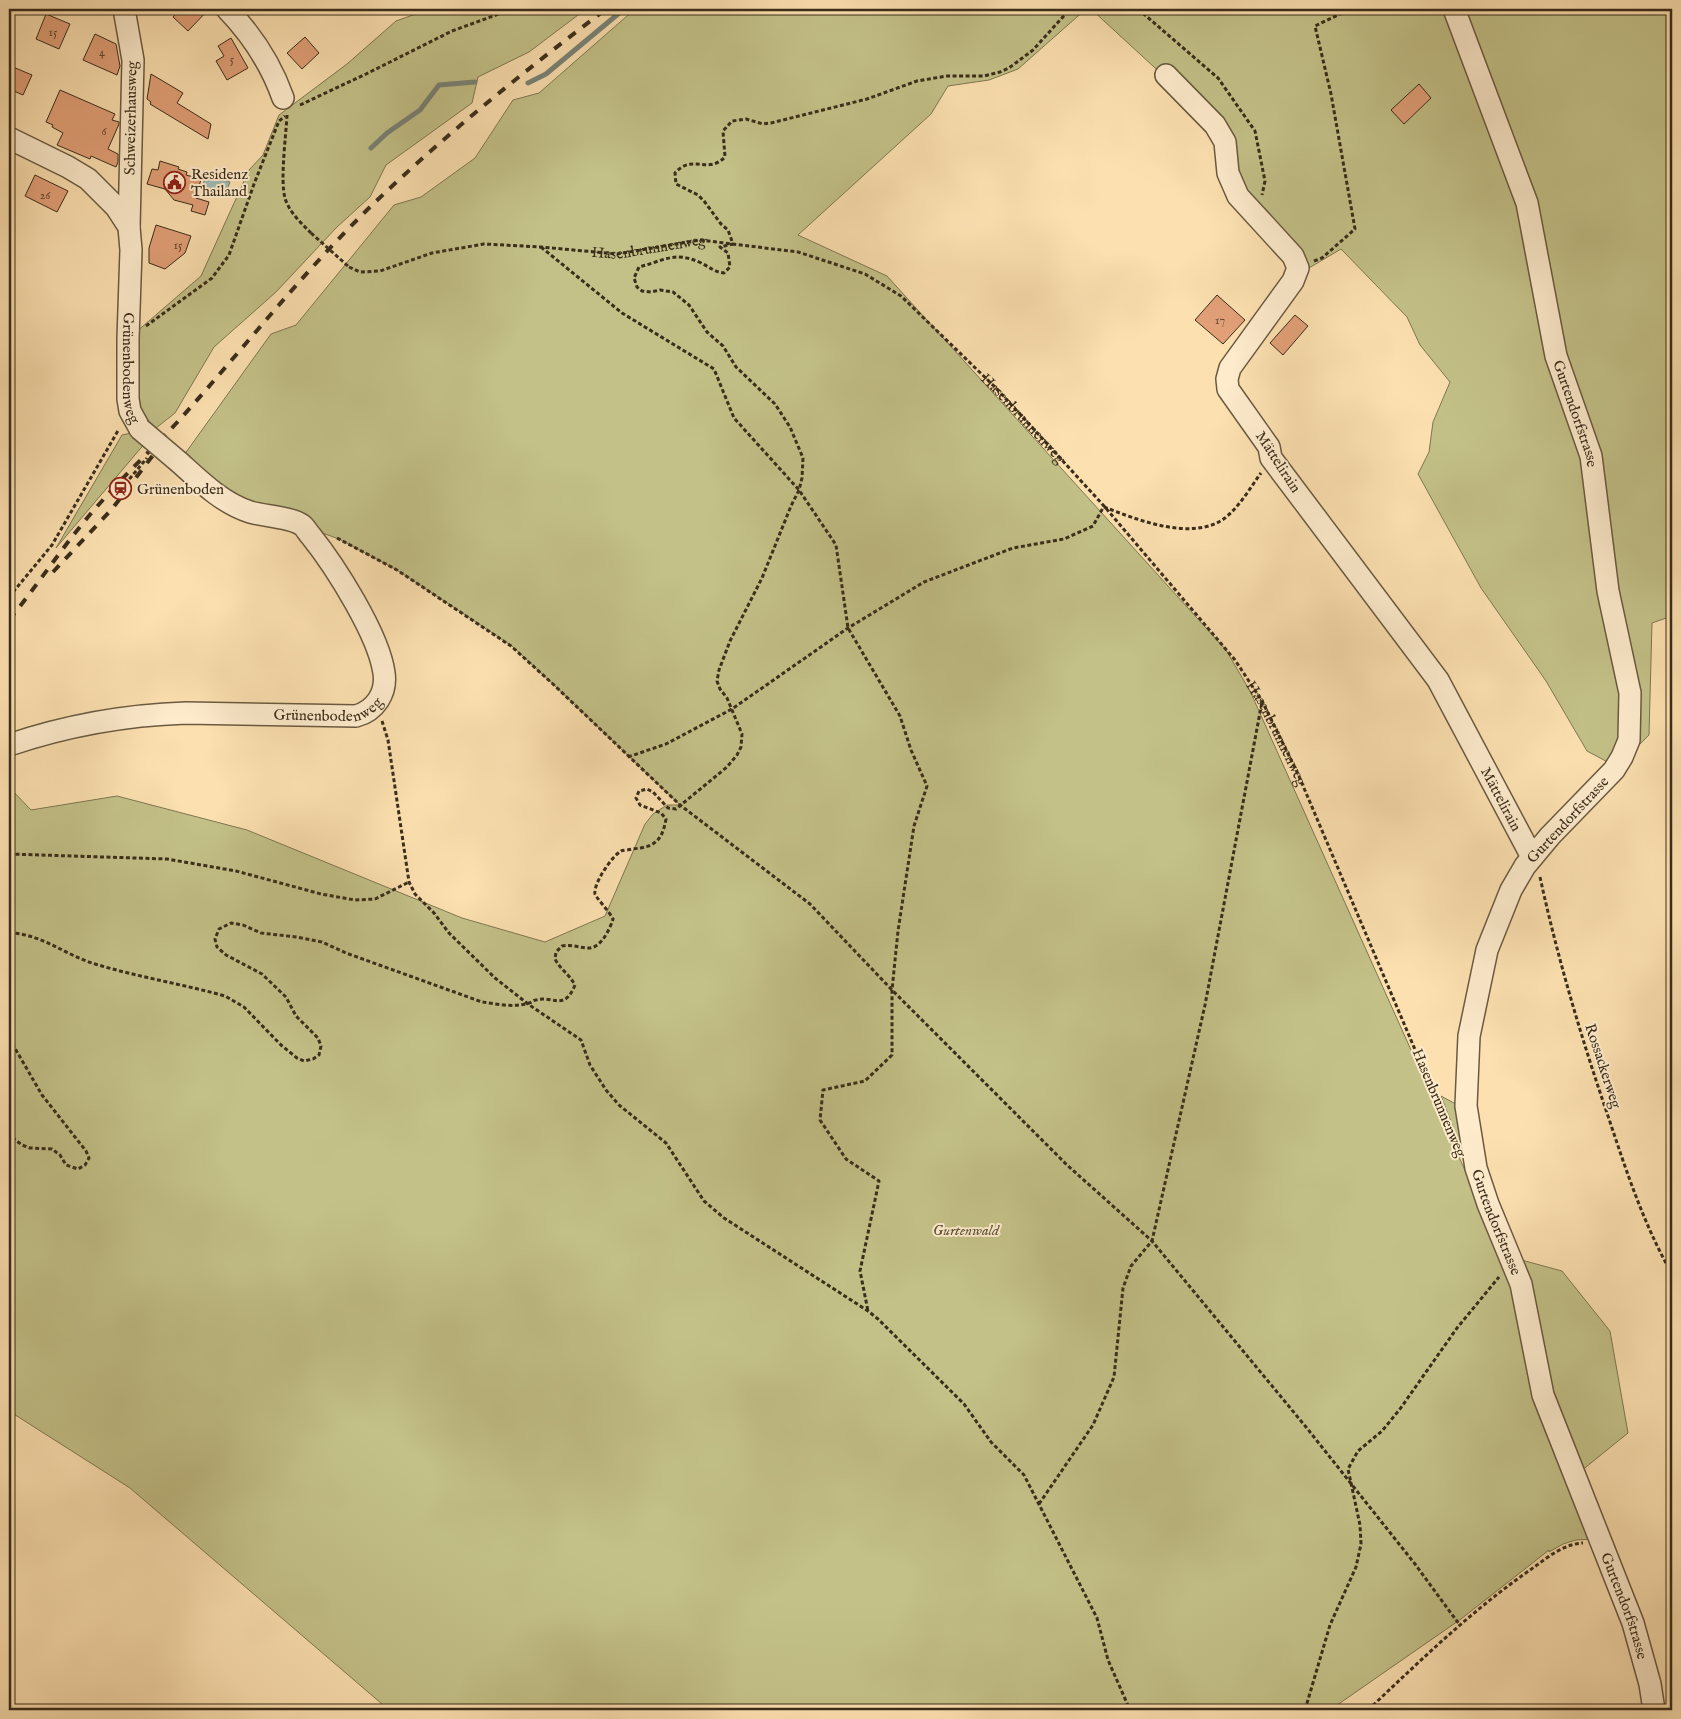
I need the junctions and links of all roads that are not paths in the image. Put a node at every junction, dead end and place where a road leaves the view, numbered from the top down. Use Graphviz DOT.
graph roads {
  1 [pos="124,9"];
  2 [pos="227,9"];
  3 [pos="1454,9"];
  4 [pos="1166,75"];
  5 [pos="288,106"];
  6 [pos="9,138"];
  7 [pos="129,227"];
  8 [pos="9,745"];
  9 [pos="1532,857"];
  10 [pos="1654,1710"];
  1 -- 7 [label="street, Schweizerhausweg"];
  2 -- 5 [label="street"];
  3 -- 9 [label="street, Gurtendorfstrasse"];
  4 -- 9 [label="street, Mättelirain"];
  6 -- 7 [label="street, Grünenbodenweg"];
  7 -- 8 [label="street, Grünenbodenweg, bridge"];
  9 -- 10 [label="street, Gurtendorfstrasse"];
}
